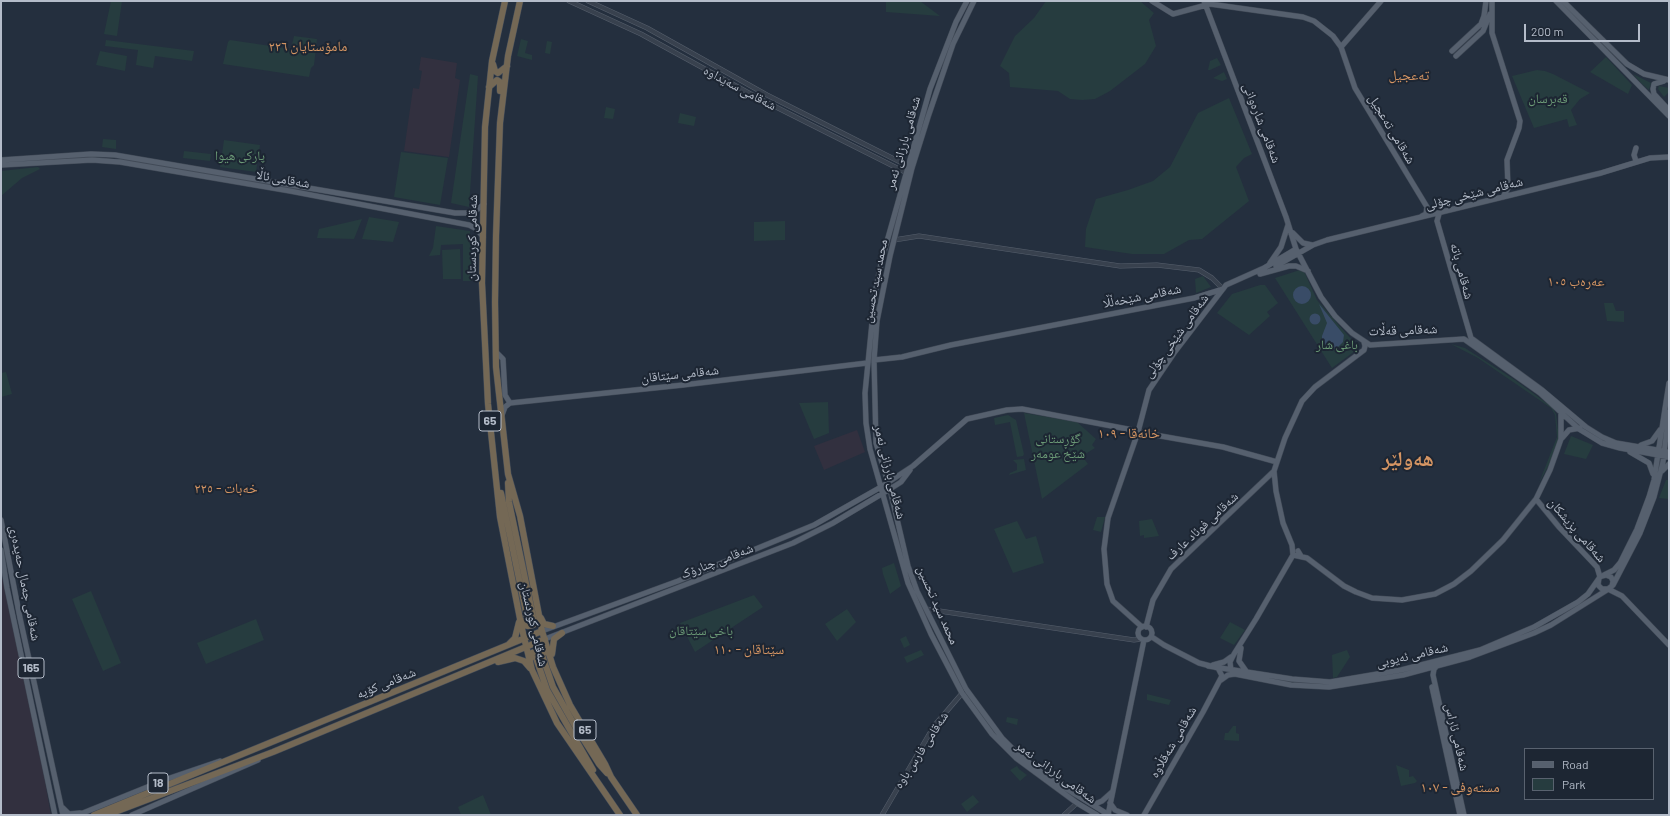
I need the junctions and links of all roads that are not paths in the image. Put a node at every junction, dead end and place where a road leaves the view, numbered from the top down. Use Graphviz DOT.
graph roads {
  1 [pos="505,1"];
  2 [pos="520,1"];
  3 [pos="569,1"];
  4 [pos="588,1"];
  5 [pos="967,1"];
  6 [pos="974,1"];
  7 [pos="1152,1"];
  8 [pos="1381,1"];
  9 [pos="1486,1"];
  10 [pos="1492,1"];
  11 [pos="1556,1"];
  12 [pos="1563,1"];
  13 [pos="1207,3"];
  14 [pos="1491,10"];
  15 [pos="1341,46"];
  16 [pos="1452,51"];
  17 [pos="1456,56"];
  18 [pos="492,61"];
  19 [pos="507,66"];
  20 [pos="1669,80"];
  21 [pos="489,87"];
  22 [pos="1669,110"];
  23 [pos="1669,116"];
  24 [pos="500,123"];
  25 [pos="1636,148"];
  26 [pos="1669,157"];
  27 [pos="1,160"];
  28 [pos="899,161"];
  29 [pos="1636,161"];
  30 [pos="1,165"];
  31 [pos="910,167"];
  32 [pos="897,168"];
  33 [pos="908,173"];
  34 [pos="250,177"];
  35 [pos="249,184"];
  36 [pos="336,192"];
  37 [pos="1502,198"];
  38 [pos="334,199"];
  39 [pos="484,204"];
  40 [pos="1439,214"];
  41 [pos="1422,216"];
  42 [pos="899,218"];
  43 [pos="1289,227"];
  44 [pos="483,237"];
  45 [pos="894,240"];
  46 [pos="1313,245"];
  47 [pos="1298,251"];
  48 [pos="1265,270"];
  49 [pos="1309,271"];
  50 [pos="1223,289"];
  51 [pos="1469,334"];
  52 [pos="496,335"];
  53 [pos="484,336"];
  54 [pos="1463,339"];
  55 [pos="1363,341"];
  56 [pos="496,355"];
  57 [pos="485,359"];
  58 [pos="874,360"];
  59 [pos="867,363"];
  60 [pos="1669,383"];
  61 [pos="510,403"];
  62 [pos="1561,412"];
  63 [pos="1669,412"];
  64 [pos="502,415"];
  65 [pos="1581,427"];
  66 [pos="1662,427"];
  67 [pos="1138,431"];
  68 [pos="1561,438"];
  69 [pos="1668,440"];
  70 [pos="1634,446"];
  71 [pos="1620,448"];
  72 [pos="1664,453"];
  73 [pos="1277,462"];
  74 [pos="1669,464"];
  75 [pos="913,466"];
  76 [pos="1274,471"];
  77 [pos="1660,474"];
  78 [pos="496,477"];
  79 [pos="1654,480"];
  80 [pos="887,483"];
  81 [pos="881,487"];
  82 [pos="890,489"];
  83 [pos="883,493"];
  84 [pos="1536,498"];
  85 [pos="1,520"];
  86 [pos="1,550"];
  87 [pos="1296,552"];
  88 [pos="1601,577"];
  89 [pos="1609,589"];
  90 [pos="1600,594"];
  91 [pos="1620,595"];
  92 [pos="926,609"];
  93 [pos="519,615"];
  94 [pos="535,619"];
  95 [pos="553,626"];
  96 [pos="1144,627"];
  97 [pos="542,631"];
  98 [pos="562,633"];
  99 [pos="1152,637"];
  100 [pos="524,638"];
  101 [pos="1143,639"];
  102 [pos="545,640"];
  103 [pos="1244,640"];
  104 [pos="1669,645"];
  105 [pos="526,647"];
  106 [pos="501,648"];
  107 [pos="549,654"];
  108 [pos="1234,654"];
  109 [pos="486,664"];
  110 [pos="1438,665"];
  111 [pos="1208,666"];
  112 [pos="532,668"];
  113 [pos="1230,668"];
  114 [pos="1421,670"];
  115 [pos="1246,671"];
  116 [pos="555,672"];
  117 [pos="1236,674"];
  118 [pos="1221,680"];
  119 [pos="34,684"];
  120 [pos="28,686"];
  121 [pos="964,691"];
  122 [pos="273,752"];
  123 [pos="611,777"];
  124 [pos="599,784"];
  125 [pos="1112,791"];
  126 [pos="50,793"];
  127 [pos="59,799"];
  128 [pos="1088,802"];
  129 [pos="1077,803"];
  130 [pos="1110,803"];
  131 [pos="1083,806"];
  132 [pos="93,812"];
  133 [pos="52,815"];
  134 [pos="55,815"];
  135 [pos="63,815"];
  136 [pos="78,815"];
  137 [pos="84,815"];
  138 [pos="107,815"];
  139 [pos="132,815"];
  140 [pos="620,815"];
  141 [pos="637,815"];
  142 [pos="882,815"];
  143 [pos="1064,815"];
  144 [pos="1091,815"];
  145 [pos="1097,815"];
  146 [pos="1109,815"];
  147 [pos="1127,815"];
  148 [pos="1144,815"];
  149 [pos="1460,815"];
  150 [pos="1464,815"];
  1 -- 18 [label="highway, شەقامی کوردستان / 65"];
  2 -- 19 [label="highway, شەقامی کوردستان / 65"];
  3 -- 32 [label="street, شەقامی سەیداوە"];
  4 -- 28 [label="street, شەقامی سەیداوە"];
  5 -- 31 [label="main road, شەقامی بارزانی نەمر"];
  6 -- 31 [label="main road, شەقامی بارزانی نەمر"];
  7 -- 13 [label="main road"];
  8 -- 15 [label="main road"];
  9 -- 16 [label="main road"];
  10 -- 14 [label="main road"];
  11 -- 23 [label="main road"];
  12 -- 20 [label="main road"];
  13 -- 15 [label="main road"];
  13 -- 43 [label="main road, شەقامی شارەوانی"];
  14 -- 17 [label="main road"];
  14 -- 37 [label="main road"];
  15 -- 41 [label="main road, شەقامی تەعجیل"];
  18 -- 19 [label="highway"];
  18 -- 21 [label="highway, شەقامی کوردستان / 65"];
  19 -- 24 [label="highway, شەقامی کوردستان / 65"];
  20 -- 22 [label="main road"];
  21 -- 24 [label="highway"];
  21 -- 39 [label="highway, شەقامی کوردستان / 65"];
  24 -- 52 [label="highway, شەقامی کوردستان / 65"];
  25 -- 29 [label="main road"];
  26 -- 29 [label="main road, شەقامی شێخی چۆلی"];
  27 -- 34 [label="main road, شه‌قامی ئاڵا"];
  28 -- 31 [label="street, شەقامی سەیداوە"];
  28 -- 32 [label="street"];
  29 -- 37 [label="main road, شەقامی شێخی چۆلی"];
  30 -- 35 [label="main road, شه‌قامی ئاڵا"];
  31 -- 33 [label="main road, شەقامی بارزانی نەمر"];
  32 -- 33 [label="street, شەقامی سەیداوە"];
  33 -- 42 [label="main road, شەقامی بارزانی نەمر"];
  33 -- 59 [label="main road, شەقامی بارزانی نەمر"];
  34 -- 35 [label="main road"];
  34 -- 36 [label="main road, شه‌قامی ئاڵا"];
  35 -- 38 [label="main road, شه‌قامی ئاڵا"];
  36 -- 38 [label="main road"];
  36 -- 39 [label="main road, شه‌قامی ئاڵا"];
  37 -- 40 [label="main road, شەقامی شێخی چۆلی"];
  38 -- 44 [label="main road, شه‌قامی ئاڵا"];
  39 -- 44 [label="highway, شەقامی کوردستان / 65"];
  40 -- 41 [label="main road, شەقامی شێخی چۆلی"];
  40 -- 51 [label="main road, شەقامی باتە"];
  41 -- 46 [label="main road, شەقامی شێخی چۆلی"];
  42 -- 45 [label="main road, محمد سید تحسین"];
  43 -- 46 [label="main road"];
  43 -- 47 [label="main road, شەقامی شارەوانی"];
  43 -- 48 [label="main road"];
  44 -- 53 [label="highway, شەقامی کوردستان / 65"];
  45 -- 50 [label="street, شەقامی شێخەڵڵا"];
  45 -- 58 [label="main road, محمد سید تحسین"];
  46 -- 47 [label="main road, شەقامی شێخی چۆلی"];
  47 -- 48 [label="main road, شەقامی شێخی چۆلی"];
  47 -- 49 [label="main road, شەقامی شارەوانی"];
  48 -- 49 [label="main road"];
  48 -- 50 [label="main road"];
  49 -- 55 [label="main road, شەقامی شارەوانی"];
  50 -- 58 [label="main road, شەقامی شێخەڵڵا"];
  50 -- 67 [label="main road, شەقامی شێخی چۆلی"];
  51 -- 54 [label="main road"];
  51 -- 65 [label="main road"];
  52 -- 53 [label="highway"];
  52 -- 56 [label="highway, شەقامی کوردستان / 65"];
  53 -- 57 [label="highway, شەقامی کوردستان / 65"];
  54 -- 55 [label="main road, شەقامی قەڵات"];
  54 -- 62 [label="main road"];
  55 -- 73 [label="main road, شەقامی قەڵات"];
  56 -- 57 [label="highway"];
  56 -- 61 [label="main road"];
  56 -- 64 [label="highway, شەقامی کوردستان / 65"];
  57 -- 78 [label="highway, شەقامی کوردستان / 65"];
  58 -- 80 [label="main road, محمد سید تحسین"];
  59 -- 61 [label="main road, شەقامی سێتاقان"];
  59 -- 81 [label="main road, شەقامی بارزانی نەمر"];
  60 -- 66 [label="main road"];
  61 -- 64 [label="main road"];
  62 -- 65 [label="main road"];
  62 -- 68 [label="main road"];
  63 -- 69 [label="main road"];
  64 -- 94 [label="highway, شەقامی کوردستان / 65"];
  65 -- 68 [label="main road"];
  65 -- 70 [label="main road"];
  65 -- 71 [label="main road"];
  66 -- 70 [label="main road"];
  66 -- 72 [label="main road"];
  67 -- 73 [label="main road"];
  67 -- 75 [label="main road"];
  67 -- 96 [label="main road, شەقامی شێخی چۆلی"];
  68 -- 84 [label="main road"];
  69 -- 72 [label="main road"];
  70 -- 72 [label="main road"];
  71 -- 72 [label="main road"];
  71 -- 79 [label="main road"];
  72 -- 77 [label="main road"];
  72 -- 79 [label="main road"];
  73 -- 76 [label="main road, شەقامی قەڵات"];
  74 -- 77 [label="main road"];
  75 -- 80 [label="main road, شەقامی چنارۆک"];
  75 -- 82 [label="main road, شەقامی چنارۆک"];
  76 -- 87 [label="main road, شەقامی قەڵات"];
  76 -- 96 [label="main road, شەقامی فوئاد عارف"];
  77 -- 89 [label="main road"];
  78 -- 93 [label="highway, شەقامی کوردستان / 65"];
  78 -- 94 [label="highway, شەقامی کوردستان / 65"];
  79 -- 88 [label="main road"];
  80 -- 81 [label="main road, شەقامی چنارۆک"];
  80 -- 82 [label="main road, محمد سید تحسین"];
  81 -- 83 [label="main road, شەقامی بارزانی نەمر"];
  81 -- 95 [label="main road, شەقامی چنارۆک"];
  82 -- 83 [label="main road, شەقامی چنارۆک"];
  82 -- 92 [label="main road, محمد سید تحسین"];
  83 -- 98 [label="main road, شەقامی چنارۆک"];
  83 -- 121 [label="main road, شەقامی بارزانی نەمر"];
  84 -- 87 [label="main road"];
  84 -- 88 [label="main road, شەقامی پزیشکان"];
  85 -- 119 [label="main road, شەقامی جەمال حەیدەری / 165"];
  86 -- 120 [label="main road, شەقامی جەمال حەیدەری / 165"];
  87 -- 103 [label="main road"];
  88 -- 89 [label="main road"];
  88 -- 89 [label="main road"];
  88 -- 115 [label="main road, شەقامی ئەیوبی"];
  89 -- 90 [label="main road, شەقامی ئەیوبی"];
  89 -- 91 [label="main road"];
  90 -- 91 [label="main road"];
  90 -- 110 [label="main road, شەقامی ئەیوبی"];
  91 -- 104 [label="main road"];
  92 -- 101 [label="street"];
  92 -- 121 [label="main road, محمد سید تحسین"];
  93 -- 94 [label="highway"];
  93 -- 100 [label="highway, شەقامی کوردستان / 65"];
  93 -- 106 [label="highway"];
  94 -- 95 [label="highway"];
  94 -- 97 [label="highway, شەقامی کوردستان / 65"];
  95 -- 97 [label="main road, شەقامی چنارۆک"];
  96 -- 99 [label="main road, شەقامی شێخی چۆلی"];
  96 -- 101 [label="main road, شەقامی فوئاد عارف"];
  97 -- 100 [label="highway, شەقامی کۆیە"];
  97 -- 102 [label="highway, شەقامی کوردستان / 65"];
  98 -- 102 [label="main road, شەقامی چنارۆک"];
  98 -- 116 [label="highway"];
  99 -- 101 [label="main road"];
  99 -- 111 [label="main road"];
  100 -- 105 [label="highway, شەقامی کوردستان / 65"];
  100 -- 106 [label="highway, شەقامی کۆیە"];
  101 -- 125 [label="main road"];
  102 -- 105 [label="highway, شەقامی کۆیە"];
  102 -- 107 [label="highway, شەقامی کوردستان / 65"];
  103 -- 108 [label="main road"];
  103 -- 115 [label="main road"];
  105 -- 109 [label="highway, شەقامی کۆیە"];
  105 -- 112 [label="highway, شەقامی کوردستان / 65"];
  106 -- 132 [label="highway, شەقامی کۆیە"];
  107 -- 112 [label="highway"];
  107 -- 116 [label="highway, شەقامی کوردستان / 65"];
  108 -- 111 [label="main road"];
  108 -- 113 [label="main road"];
  109 -- 112 [label="highway"];
  109 -- 122 [label="highway, شەقامی کۆیە"];
  110 -- 114 [label="main road, شەقامی ئەیوبی"];
  110 -- 150 [label="main road, شەقامی ئاراس"];
  111 -- 113 [label="main road, شەقامی ئەیوبی"];
  111 -- 118 [label="main road"];
  112 -- 124 [label="highway, شەقامی کوردستان / 65"];
  113 -- 115 [label="main road, شەقامی ئەیوبی"];
  113 -- 117 [label="main road"];
  114 -- 117 [label="main road, شەقامی ئەیوبی"];
  114 -- 149 [label="main road, شەقامی ئاراس"];
  116 -- 123 [label="highway, شەقامی کوردستان / 65"];
  117 -- 118 [label="main road"];
  118 -- 148 [label="main road, شەقامی شەقڵاوە"];
  119 -- 120 [label="main road"];
  119 -- 127 [label="main road, شەقامی جەمال حەیدەری / 165"];
  120 -- 126 [label="main road, شەقامی جەمال حەیدەری / 165"];
  121 -- 128 [label="main road, محمد سید تحسین"];
  121 -- 129 [label="main road, شەقامی بارزانی نەمر"];
  121 -- 142 [label="street, شەقامی فارس باوە"];
  122 -- 138 [label="highway, شەقامی کۆیە"];
  122 -- 139 [label="main road, شەقامی کۆیە"];
  123 -- 124 [label="highway, شەقامی کوردستان / 65"];
  123 -- 141 [label="highway, شەقامی کوردستان / 65"];
  124 -- 140 [label="highway, شەقامی کوردستان / 65"];
  125 -- 128 [label="main road"];
  125 -- 130 [label="main road"];
  126 -- 133 [label="main road"];
  126 -- 134 [label="main road, شەقامی جەمال حەیدەری / 165"];
  127 -- 132 [label="main road"];
  127 -- 135 [label="main road, شەقامی جەمال حەیدەری / 165"];
  128 -- 146 [label="main road, محمد سید تحسین"];
  129 -- 131 [label="main road, شەقامی بارزانی نەمر"];
  129 -- 143 [label="street"];
  130 -- 146 [label="main road"];
  130 -- 147 [label="main road"];
  131 -- 144 [label="main road"];
  131 -- 145 [label="main road, شەقامی بارزانی نەمر"];
  132 -- 136 [label="main road, شەقامی کۆیە"];
  132 -- 137 [label="main road"];
}
